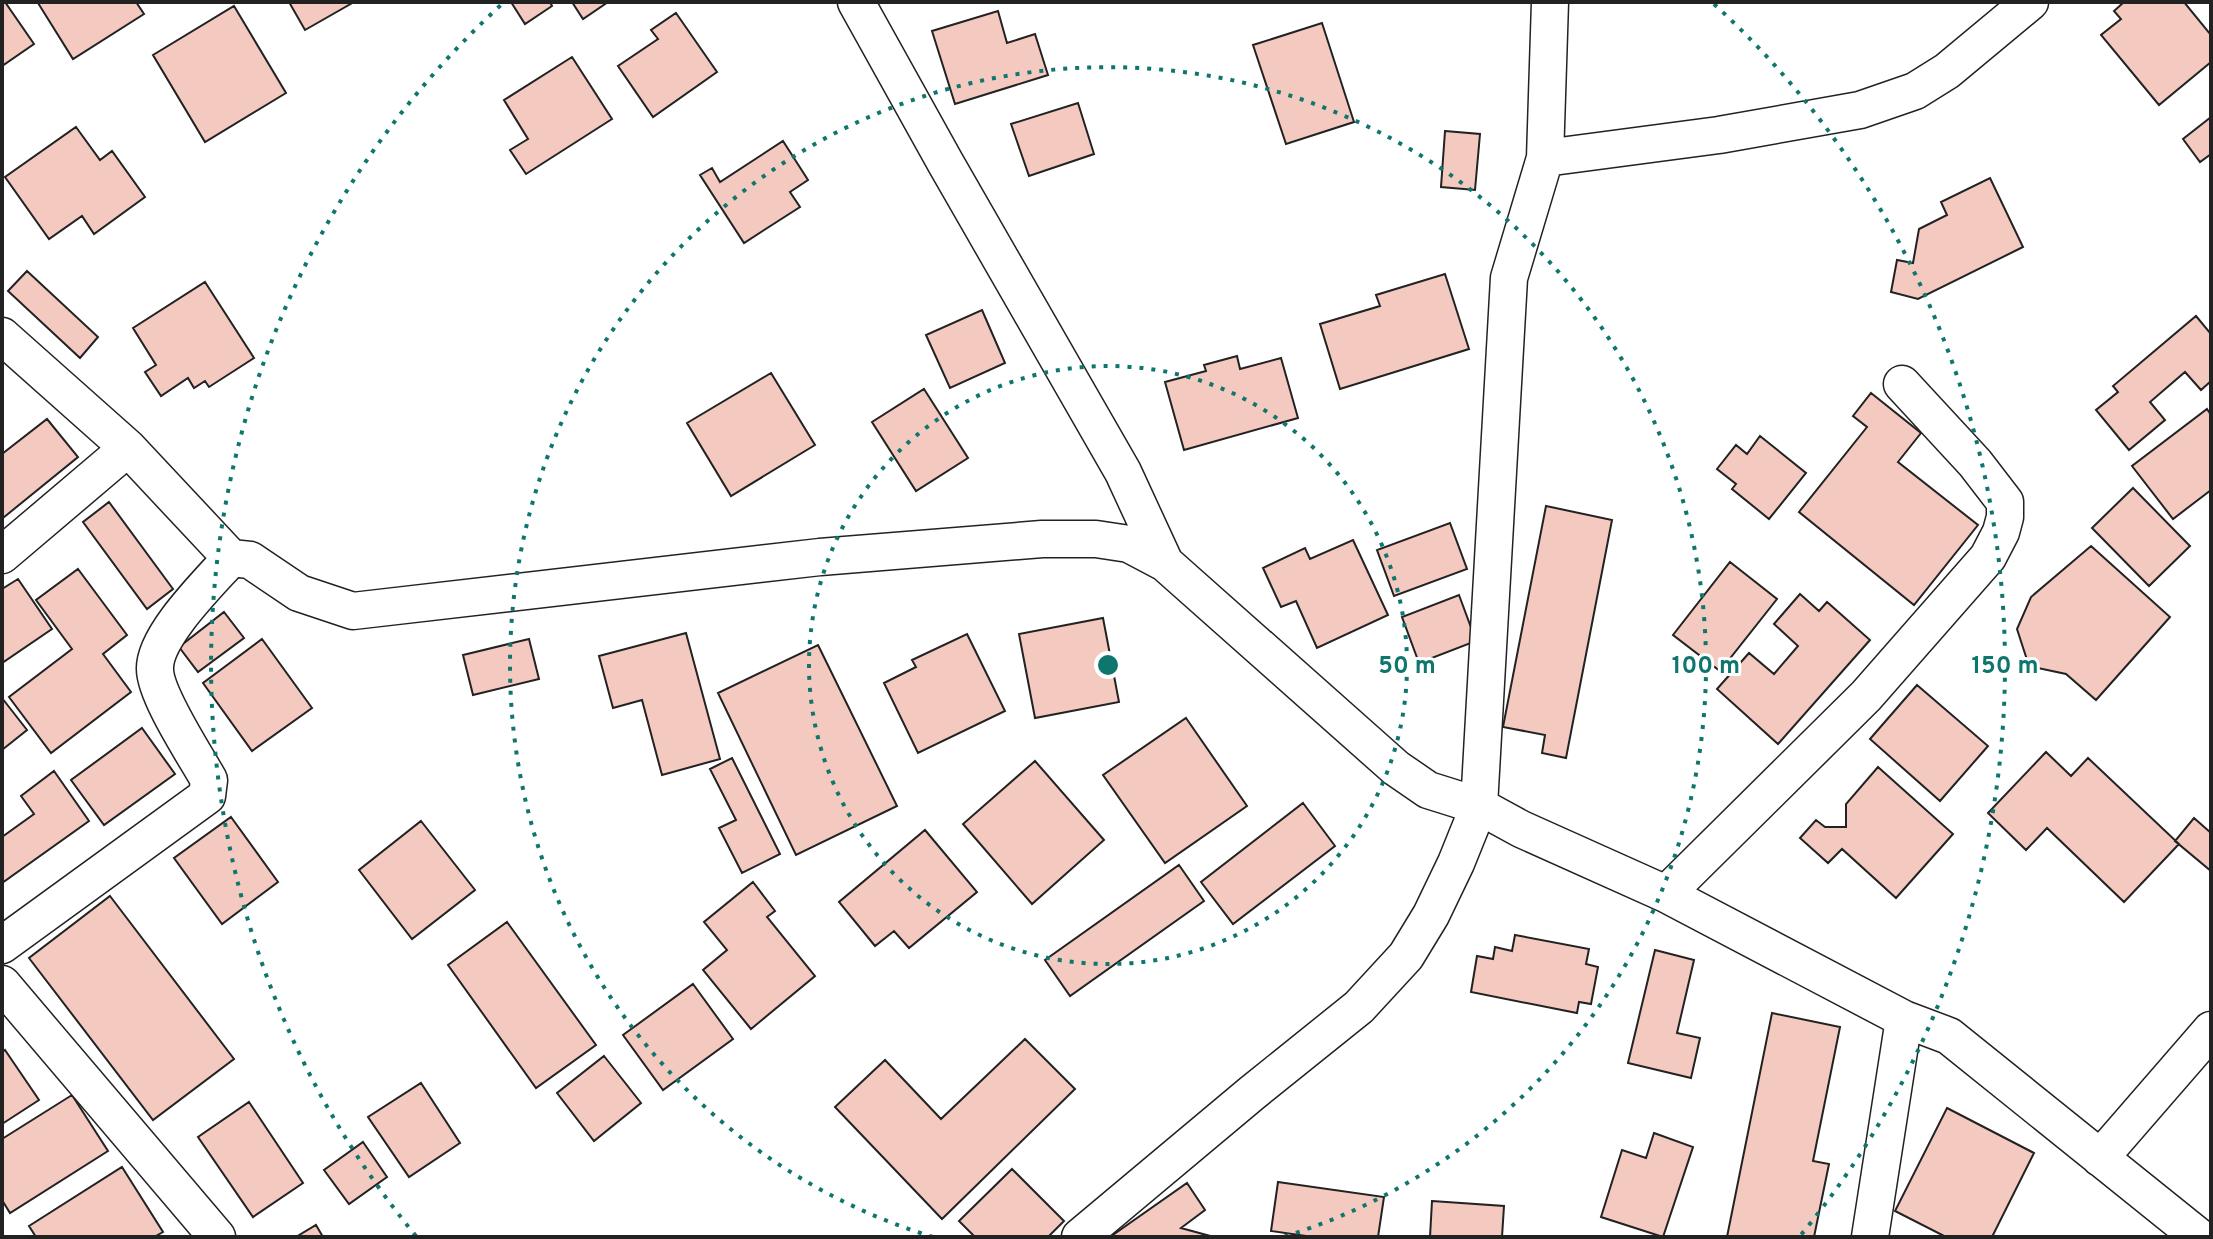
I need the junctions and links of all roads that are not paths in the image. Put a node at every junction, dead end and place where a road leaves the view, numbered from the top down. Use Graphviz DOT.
graph roads {
  1 [pos="856,2"];
  2 [pos="1550,2"];
  3 [pos="2030,2"];
  4 [pos="1545,158"];
  5 [pos="2,336"];
  6 [pos="1902,384"];
  7 [pos="128,448"];
  8 [pos="2,555"];
  9 [pos="231,558"];
  10 [pos="1165,563"];
  11 [pos="1479,806"];
  12 [pos="1666,894"];
  13 [pos="2,945"];
  14 [pos="2,984"];
  15 [pos="1904,1019"];
  16 [pos="2211,1030"];
  17 [pos="2100,1158"];
  18 [pos="217,1237"];
  19 [pos="1080,1237"];
  20 [pos="1870,1237"];
  21 [pos="2199,1237"];
  1 -- 10 [label="street"];
  2 -- 4 [label="street"];
  3 -- 4 [label="street"];
  4 -- 11 [label="street"];
  5 -- 7 [label="street"];
  6 -- 12 [label="street"];
  7 -- 8 [label="street"];
  7 -- 9 [label="street"];
  9 -- 10 [label="street"];
  9 -- 13 [label="street"];
  10 -- 11 [label="street"];
  11 -- 12 [label="street"];
  11 -- 19 [label="street"];
  12 -- 15 [label="street"];
  14 -- 18 [label="street"];
  15 -- 17 [label="street"];
  15 -- 20 [label="street"];
  16 -- 17 [label="street"];
  17 -- 21 [label="street"];
}
